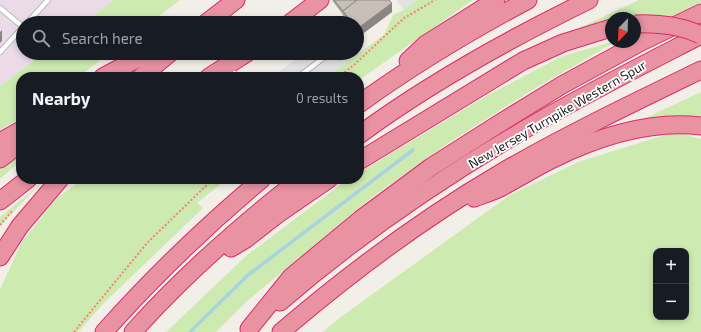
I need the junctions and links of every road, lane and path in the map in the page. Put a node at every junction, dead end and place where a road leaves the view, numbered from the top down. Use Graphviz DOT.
graph roads {
  1 [pos="48,0"];
  2 [pos="236,0"];
  3 [pos="320,0"];
  4 [pos="435,0"];
  5 [pos="496,0"];
  6 [pos="528,0"];
  7 [pos="589,0"];
  8 [pos="0,8"];
  9 [pos="701,13"];
  10 [pos="33,16"];
  11 [pos="215,16"];
  12 [pos="299,16"];
  13 [pos="16,21"];
  14 [pos="641,24"];
  15 [pos="605,30"];
  16 [pos="16,35"];
  17 [pos="701,35"];
  18 [pos="0,52"];
  19 [pos="364,56"];
  20 [pos="135,60"];
  21 [pos="162,60"];
  22 [pos="241,60"];
  23 [pos="321,60"];
  24 [pos="359,60"];
  25 [pos="701,70"];
  26 [pos="232,71"];
  27 [pos="112,72"];
  28 [pos="147,72"];
  29 [pos="305,72"];
  30 [pos="345,72"];
  31 [pos="374,93"];
  32 [pos="364,100"];
  33 [pos="701,126"];
  34 [pos="364,132"];
  35 [pos="16,133"];
  36 [pos="0,142"];
  37 [pos="16,147"];
  38 [pos="364,158"];
  39 [pos="0,159"];
  40 [pos="16,175"];
  41 [pos="22,184"];
  42 [pos="54,184"];
  43 [pos="56,184"];
  44 [pos="208,184"];
  45 [pos="256,184"];
  46 [pos="294,184"];
  47 [pos="322,184"];
  48 [pos="0,188"];
  49 [pos="0,201"];
  50 [pos="440,211"];
  51 [pos="0,236"];
  52 [pos="0,257"];
  53 [pos="195,269"];
  54 [pos="248,330"];
  55 [pos="74,332"];
  56 [pos="104,332"];
  57 [pos="133,332"];
  58 [pos="281,332"];
  1 -- 10 [label="lane"];
  2 -- 11 [label="highway"];
  3 -- 12 [label="highway"];
  4 -- 19 [label="path"];
  5 -- 31 [label="highway"];
  6 -- 31 [label="highway"];
  7 -- 34 [label="highway"];
  8 -- 13 [label="lane"];
  9 -- 54 [label="highway"];
  14 -- 17 [label="highway, bridge"];
  15 -- 38 [label="highway"];
  16 -- 18 [label="lane"];
  17 -- 54 [label="highway, New Jersey Turnpike Western Spur"];
  20 -- 27 [label="highway"];
  21 -- 28 [label="highway"];
  22 -- 26 [label="highway"];
  23 -- 29 [label="lane"];
  24 -- 30 [label="path"];
  25 -- 50 [label="highway, New Jersey Turnpike Western Spur"];
  31 -- 32 [label="highway"];
  33 -- 50 [label="highway"];
  35 -- 36 [label="highway"];
  37 -- 39 [label="highway"];
  40 -- 48 [label="highway"];
  41 -- 49 [label="highway"];
  42 -- 51 [label="highway"];
  43 -- 52 [label="highway"];
  44 -- 55 [label="path"];
  45 -- 56 [label="highway"];
  46 -- 53 [label="highway"];
  47 -- 53 [label="highway"];
  50 -- 58 [label="highway, New Jersey Turnpike Western Spur"];
  53 -- 57 [label="highway"];
}
